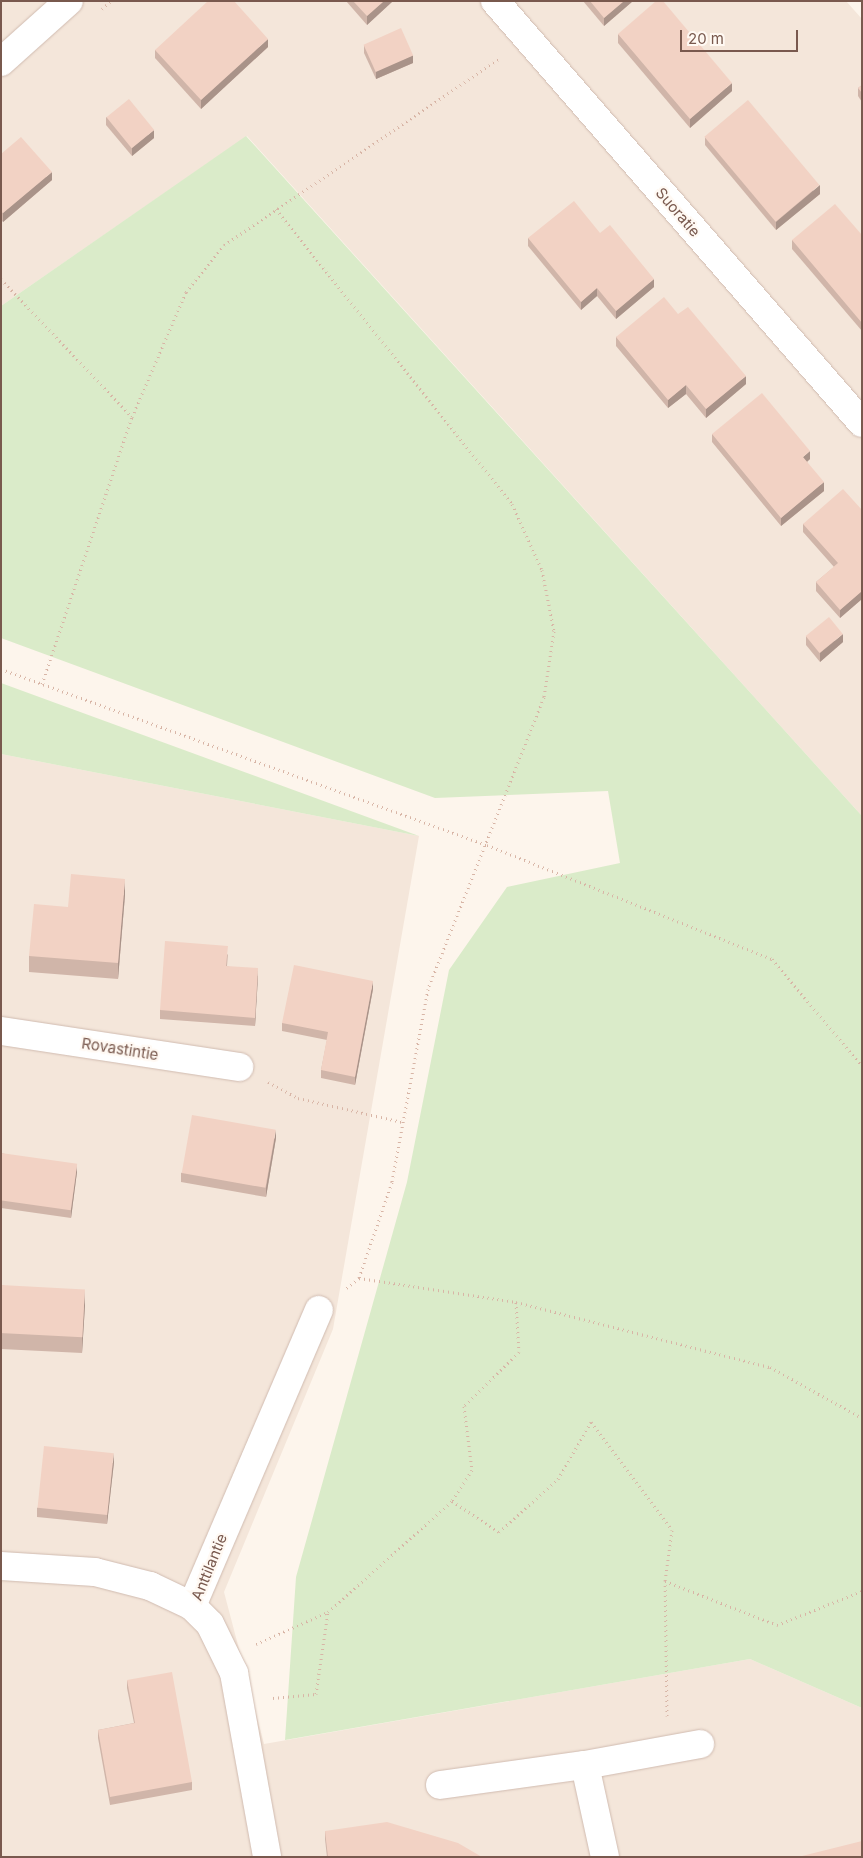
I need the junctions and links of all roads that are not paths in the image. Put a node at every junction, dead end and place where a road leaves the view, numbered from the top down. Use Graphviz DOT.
graph roads {
  1 [pos="68,1"];
  2 [pos="495,1"];
  3 [pos="1,62"];
  4 [pos="862,422"];
  5 [pos="1,1031"];
  6 [pos="239,1067"];
  7 [pos="319,1310"];
  8 [pos="1,1566"];
  9 [pos="192,1606"];
  10 [pos="700,1744"];
  11 [pos="585,1765"];
  12 [pos="440,1786"];
  13 [pos="267,1857"];
  14 [pos="605,1857"];
  1 -- 3 [label="street"];
  2 -- 4 [label="street, Suoratie"];
  5 -- 6 [label="street, Rovastintie"];
  7 -- 9 [label="street, Anttilantie"];
  8 -- 9 [label="street"];
  9 -- 13 [label="street, Anttilantie"];
  10 -- 11 [label="street"];
  11 -- 12 [label="street"];
  11 -- 14 [label="street"];
}
